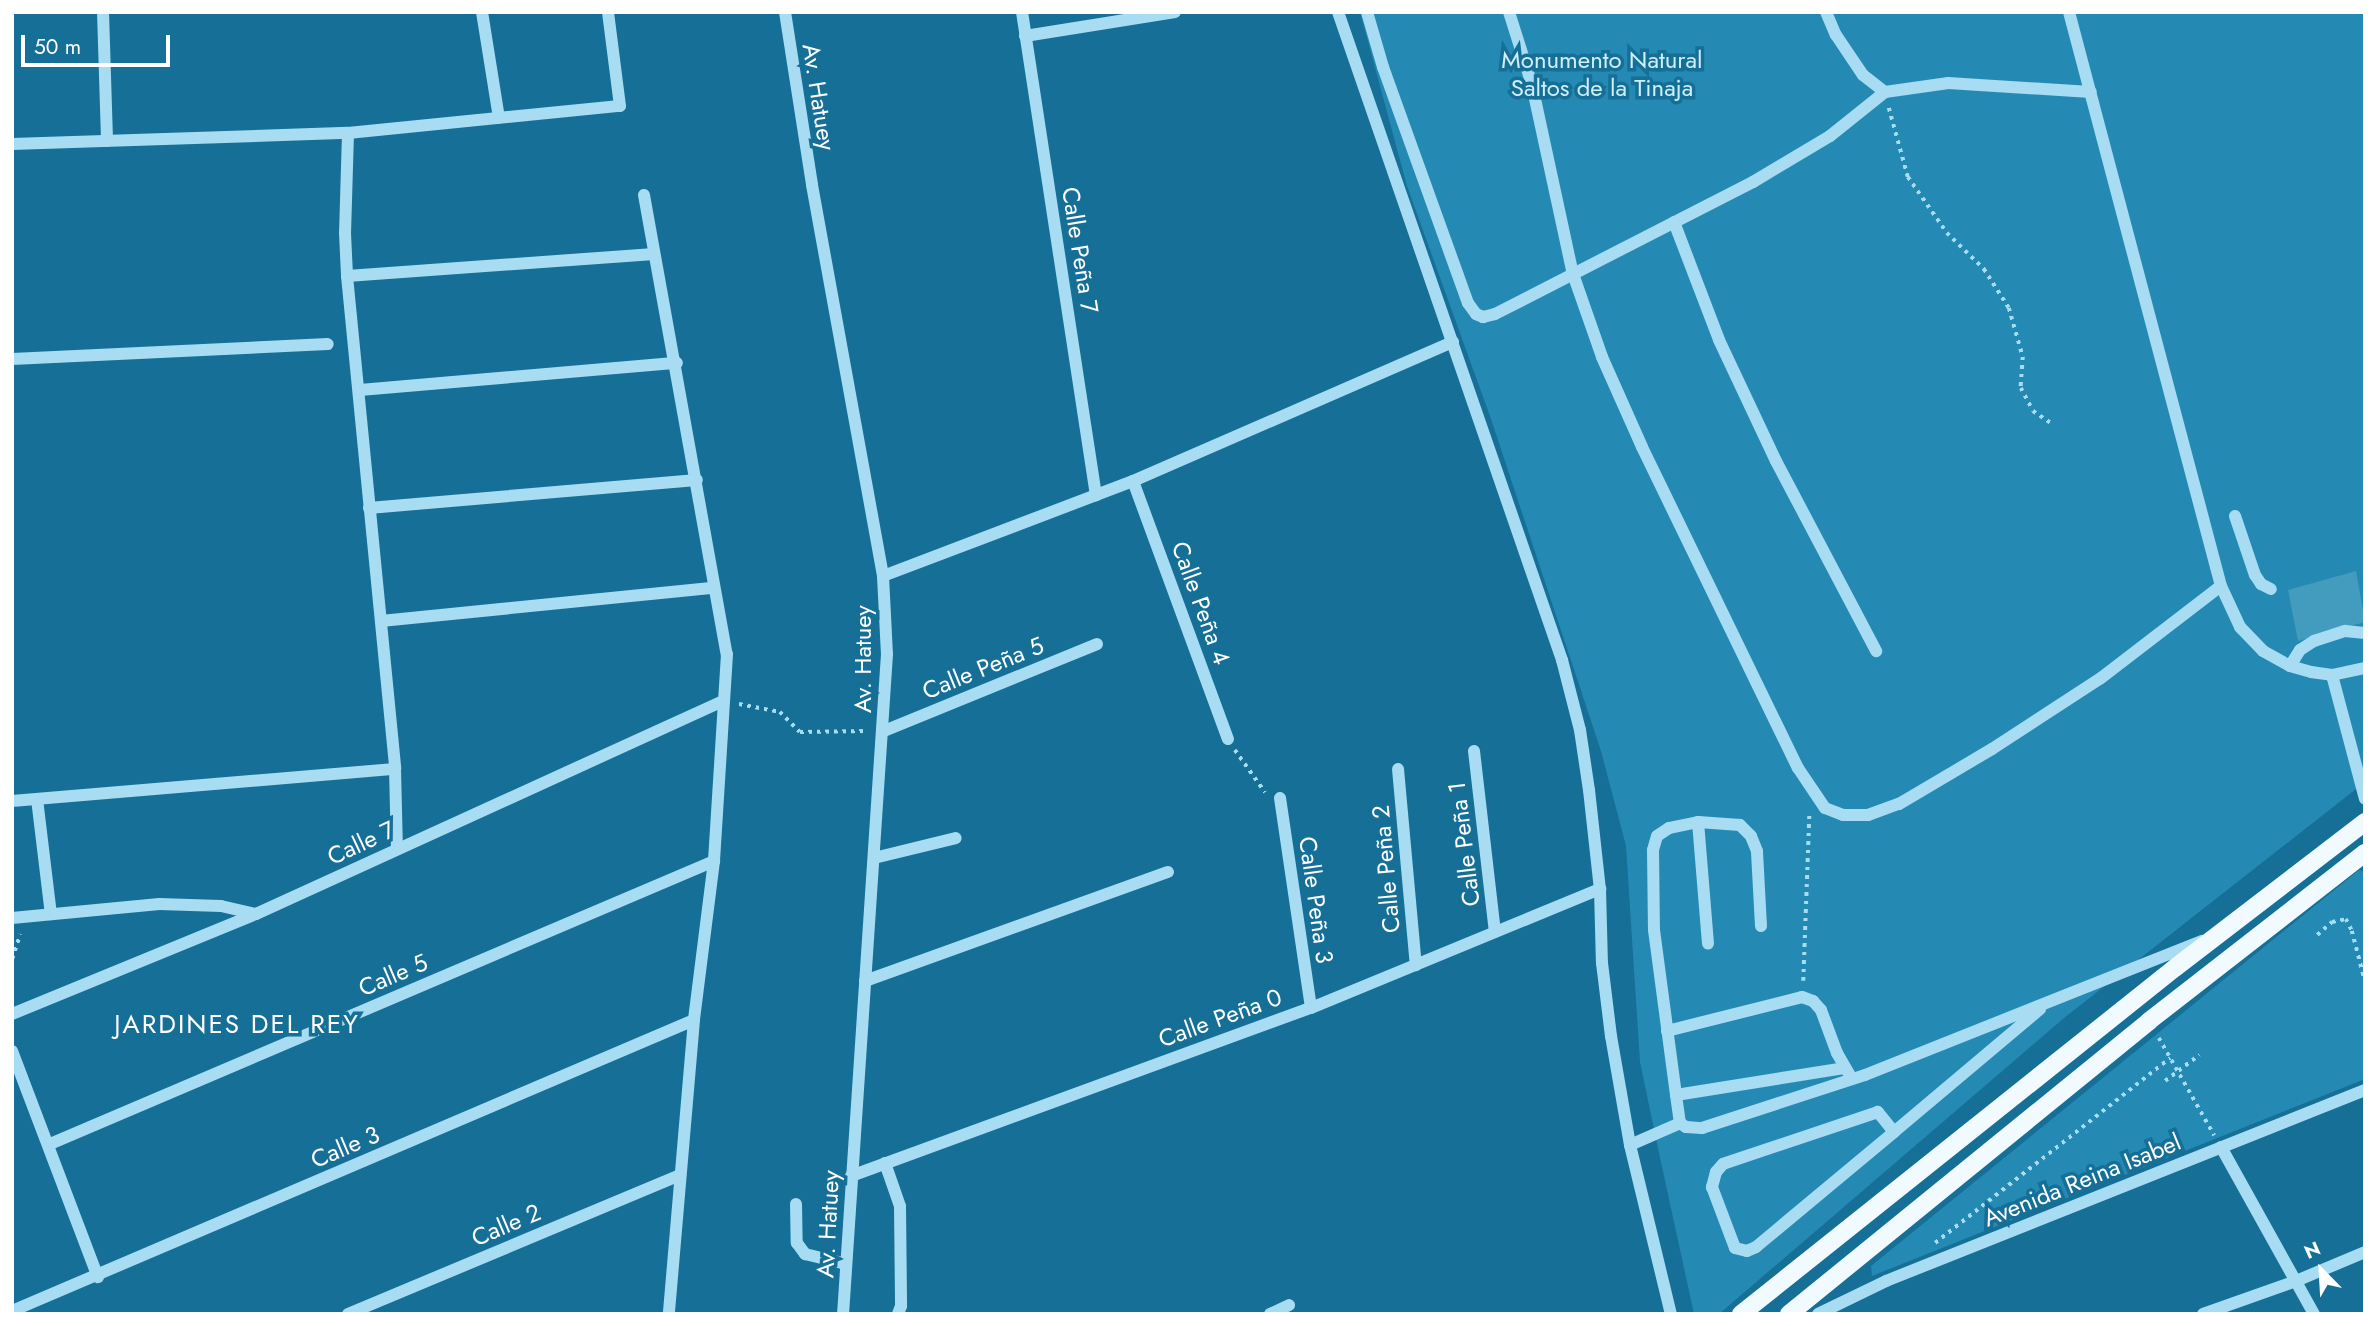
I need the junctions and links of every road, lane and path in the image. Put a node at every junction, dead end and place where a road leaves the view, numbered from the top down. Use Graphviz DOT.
graph roads {
  1 [pos="103,12"];
  2 [pos="482,12"];
  3 [pos="608,12"];
  4 [pos="785,12"];
  5 [pos="1022,12"];
  6 [pos="1175,12"];
  7 [pos="1338,12"];
  8 [pos="1367,12"];
  9 [pos="1509,12"];
  10 [pos="1826,12"];
  11 [pos="2069,12"];
  12 [pos="1025,36"];
  13 [pos="1885,92"];
  14 [pos="2091,92"];
  15 [pos="499,118"];
  16 [pos="348,133"];
  17 [pos="107,141"];
  18 [pos="12,144"];
  19 [pos="645,195"];
  20 [pos="1674,222"];
  21 [pos="654,254"];
  22 [pos="1573,274"];
  23 [pos="348,276"];
  24 [pos="1452,342"];
  25 [pos="328,344"];
  26 [pos="12,359"];
  27 [pos="677,363"];
  28 [pos="359,390"];
  29 [pos="2051,423"];
  30 [pos="697,480"];
  31 [pos="1133,481"];
  32 [pos="1096,495"];
  33 [pos="369,508"];
  34 [pos="2235,516"];
  35 [pos="883,576"];
  36 [pos="2221,586"];
  37 [pos="713,588"];
  38 [pos="2271,589"];
  39 [pos="381,621"];
  40 [pos="2365,633"];
  41 [pos="1097,644"];
  42 [pos="1876,650"];
  43 [pos="2290,666"];
  44 [pos="2364,673"];
  45 [pos="2332,675"];
  46 [pos="723,701"];
  47 [pos="884,731"];
  48 [pos="1228,739"];
  49 [pos="1474,751"];
  50 [pos="395,769"];
  51 [pos="1398,769"];
  52 [pos="1810,788"];
  53 [pos="1280,798"];
  54 [pos="37,799"];
  55 [pos="2365,799"];
  56 [pos="12,801"];
  57 [pos="1698,822"];
  58 [pos="2365,822"];
  59 [pos="956,838"];
  60 [pos="397,849"];
  61 [pos="2365,853"];
  62 [pos="874,858"];
  63 [pos="714,861"];
  64 [pos="1168,872"];
  65 [pos="1600,889"];
  66 [pos="51,914"];
  67 [pos="256,914"];
  68 [pos="28,916"];
  69 [pos="12,918"];
  70 [pos="1760,926"];
  71 [pos="1495,932"];
  72 [pos="2221,932"];
  73 [pos="2317,935"];
  74 [pos="1708,944"];
  75 [pos="12,959"];
  76 [pos="1416,965"];
  77 [pos="865,981"];
  78 [pos="2365,981"];
  79 [pos="1802,997"];
  80 [pos="2049,1002"];
  81 [pos="1311,1008"];
  82 [pos="12,1014"];
  83 [pos="694,1020"];
  84 [pos="2149,1021"];
  85 [pos="1667,1031"];
  86 [pos="12,1051"];
  87 [pos="2199,1055"];
  88 [pos="2170,1058"];
  89 [pos="2178,1071"];
  90 [pos="1847,1073"];
  91 [pos="2165,1081"];
  92 [pos="2365,1090"];
  93 [pos="1676,1095"];
  94 [pos="1680,1123"];
  95 [pos="1894,1132"];
  96 [pos="50,1144"];
  97 [pos="1630,1145"];
  98 [pos="2221,1147"];
  99 [pos="886,1163"];
  100 [pos="680,1175"];
  101 [pos="851,1176"];
  102 [pos="796,1204"];
  103 [pos="1930,1247"];
  104 [pos="2365,1252"];
  105 [pos="846,1264"];
  106 [pos="98,1277"];
  107 [pos="2296,1282"];
  108 [pos="1289,1305"];
  109 [pos="12,1311"];
  110 [pos="348,1314"];
  111 [pos="669,1314"];
  112 [pos="843,1314"];
  113 [pos="898,1314"];
  114 [pos="1270,1314"];
  115 [pos="1671,1314"];
  116 [pos="1741,1314"];
  117 [pos="1789,1314"];
  118 [pos="1818,1314"];
  119 [pos="2203,1314"];
  120 [pos="2314,1314"];
  1 -- 17 [label="street"];
  2 -- 15 [label="street"];
  3 -- 15 [label="street"];
  4 -- 35 [label="street, Av. Hatuey"];
  5 -- 12 [label="street, Calle Peña 7"];
  6 -- 12 [label="street"];
  7 -- 24 [label="street"];
  8 -- 22 [label="street"];
  9 -- 22 [label="street"];
  10 -- 13 [label="street"];
  11 -- 14 [label="street"];
  12 -- 32 [label="street, Calle Peña 7"];
  13 -- 14 [label="street"];
  13 -- 20 [label="street"];
  13 -- 29 [label="path"];
  14 -- 36 [label="street"];
  15 -- 16 [label="street"];
  16 -- 17 [label="street"];
  16 -- 23 [label="street"];
  17 -- 18 [label="street"];
  19 -- 21 [label="street"];
  20 -- 22 [label="street"];
  20 -- 42 [label="street"];
  21 -- 23 [label="street"];
  21 -- 27 [label="street"];
  22 -- 52 [label="street"];
  23 -- 28 [label="street"];
  24 -- 31 [label="street"];
  24 -- 65 [label="street"];
  25 -- 26 [label="street"];
  27 -- 28 [label="street"];
  27 -- 30 [label="street"];
  28 -- 33 [label="street"];
  30 -- 33 [label="street"];
  30 -- 37 [label="street"];
  31 -- 32 [label="street"];
  31 -- 48 [label="street, Calle Peña 4"];
  32 -- 35 [label="street"];
  33 -- 39 [label="street"];
  34 -- 38 [label="street"];
  35 -- 47 [label="street, Av. Hatuey"];
  36 -- 43 [label="street"];
  36 -- 52 [label="street"];
  37 -- 39 [label="street"];
  37 -- 46 [label="street"];
  39 -- 50 [label="street"];
  40 -- 43 [label="street"];
  41 -- 47 [label="street, Calle Peña 5"];
  43 -- 45 [label="street"];
  44 -- 45 [label="street"];
  45 -- 55 [label="street"];
  46 -- 47 [label="path"];
  46 -- 60 [label="street, Calle 7"];
  46 -- 63 [label="street"];
  47 -- 62 [label="street, Av. Hatuey"];
  48 -- 53 [label="path"];
  49 -- 71 [label="street, Calle Peña 1"];
  50 -- 54 [label="street"];
  50 -- 60 [label="street"];
  51 -- 76 [label="street, Calle Peña 2"];
  52 -- 79 [label="path"];
  53 -- 81 [label="street, Calle Peña 3"];
  54 -- 56 [label="street"];
  54 -- 66 [label="street"];
  57 -- 70 [label="street"];
  57 -- 74 [label="street"];
  57 -- 85 [label="street"];
  58 -- 72 [label="main road"];
  59 -- 62 [label="street"];
  60 -- 67 [label="street, Calle 7"];
  61 -- 84 [label="main road"];
  62 -- 77 [label="street, Av. Hatuey"];
  63 -- 83 [label="street"];
  63 -- 96 [label="street, Calle 5"];
  64 -- 77 [label="street"];
  65 -- 71 [label="street, Calle Peña 0"];
  65 -- 97 [label="street"];
  66 -- 67 [label="street"];
  66 -- 68 [label="street"];
  67 -- 82 [label="street, Calle 7"];
  68 -- 69 [label="street"];
  68 -- 75 [label="path"];
  71 -- 76 [label="street, Calle Peña 0"];
  72 -- 80 [label="street"];
  72 -- 116 [label="main road"];
  73 -- 78 [label="path"];
  76 -- 81 [label="street, Calle Peña 0"];
  77 -- 101 [label="street, Av. Hatuey"];
  79 -- 85 [label="street"];
  79 -- 90 [label="street"];
  80 -- 90 [label="street"];
  80 -- 95 [label="street"];
  81 -- 99 [label="street, Calle Peña 0"];
  83 -- 100 [label="street"];
  83 -- 106 [label="street, Calle 3"];
  84 -- 88 [label="path"];
  84 -- 117 [label="main road"];
  85 -- 93 [label="street"];
  86 -- 96 [label="street"];
  87 -- 89 [label="path"];
  88 -- 89 [label="path"];
  88 -- 103 [label="path"];
  89 -- 91 [label="path"];
  89 -- 98 [label="path"];
  90 -- 93 [label="street"];
  90 -- 94 [label="street"];
  92 -- 98 [label="street, Avenida Reina Isabel"];
  93 -- 94 [label="street"];
  94 -- 97 [label="street"];
  95 -- 95 [label="street"];
  96 -- 106 [label="street"];
  97 -- 115 [label="street"];
  98 -- 107 [label="street"];
  98 -- 118 [label="street, Avenida Reina Isabel"];
  99 -- 101 [label="street, Calle Peña 0"];
  99 -- 113 [label="street"];
  100 -- 110 [label="street, Calle 2"];
  100 -- 111 [label="street"];
  101 -- 105 [label="street, Av. Hatuey"];
  102 -- 105 [label="street"];
  104 -- 107 [label="street"];
  105 -- 112 [label="street, Av. Hatuey"];
  106 -- 109 [label="street, Calle 3"];
  107 -- 119 [label="street"];
  107 -- 120 [label="street"];
  108 -- 114 [label="street"];
}
